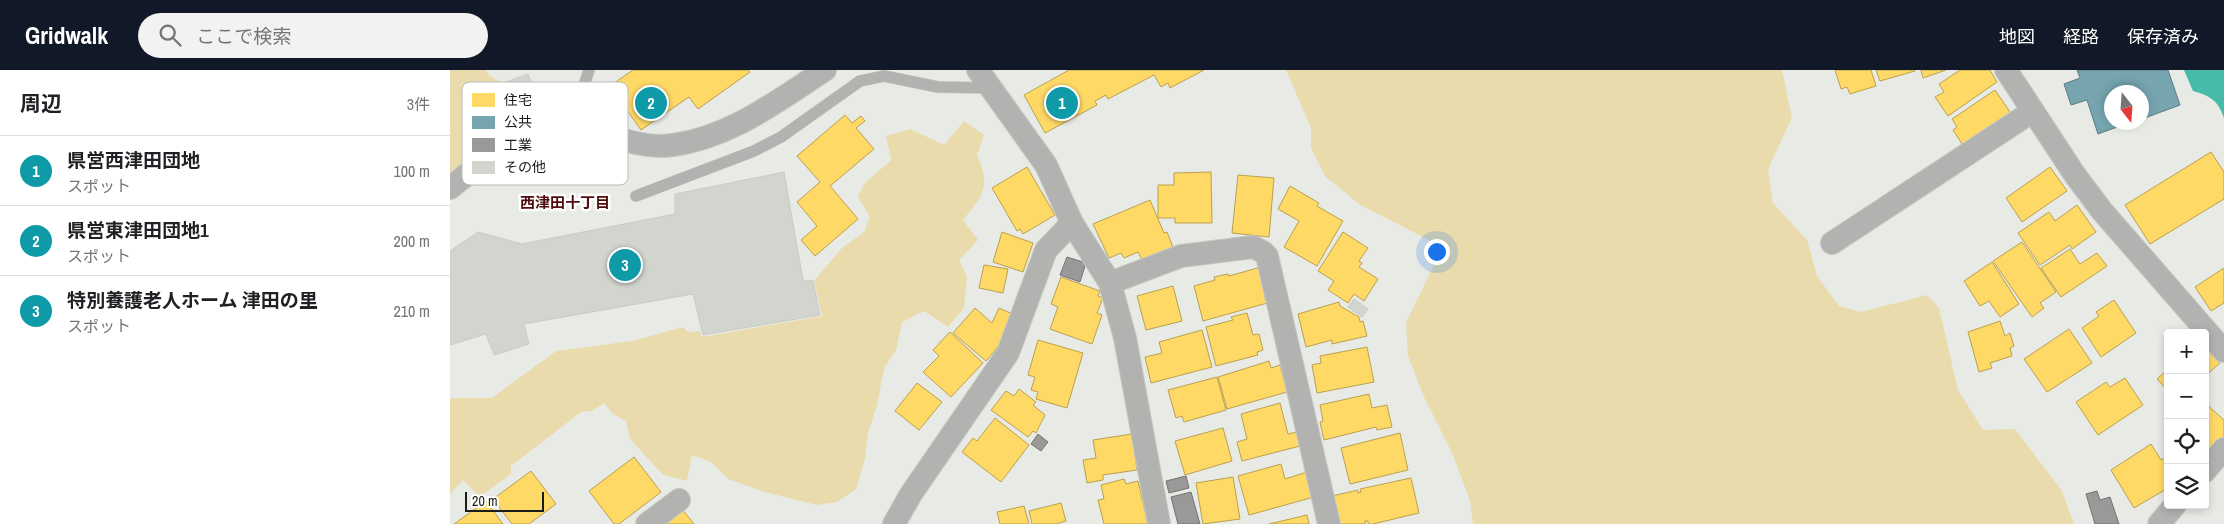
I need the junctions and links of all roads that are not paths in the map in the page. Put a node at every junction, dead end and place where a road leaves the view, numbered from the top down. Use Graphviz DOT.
graph roads {
  1 [pos="589,70"];
  2 [pos="825,70"];
  3 [pos="978,70"];
  4 [pos="2006,70"];
  5 [pos="585,82"];
  6 [pos="993,88"];
  7 [pos="2033,111"];
  8 [pos="628,142"];
  9 [pos="462,179"];
  10 [pos="450,188"];
  11 [pos="636,196"];
  12 [pos="1072,222"];
  13 [pos="1832,243"];
  14 [pos="1110,283"];
  15 [pos="2224,351"];
  16 [pos="2224,449"];
  17 [pos="2209,466"];
  18 [pos="680,500"];
  19 [pos="2172,509"];
  20 [pos="647,524"];
  21 [pos="894,524"];
  22 [pos="1159,524"];
  23 [pos="1329,524"];
  24 [pos="2159,524"];
  1 -- 5 [label="lane"];
  2 -- 8 [label="street"];
  3 -- 6 [label="street"];
  4 -- 7 [label="street"];
  6 -- 11 [label="lane"];
  6 -- 12 [label="street"];
  7 -- 13 [label="street"];
  7 -- 15 [label="street"];
  9 -- 10 [label="street"];
  12 -- 14 [label="street"];
  12 -- 21 [label="street"];
  14 -- 22 [label="street"];
  14 -- 23 [label="street"];
  16 -- 17 [label="street"];
  18 -- 20 [label="street"];
  19 -- 24 [label="street"];
}
